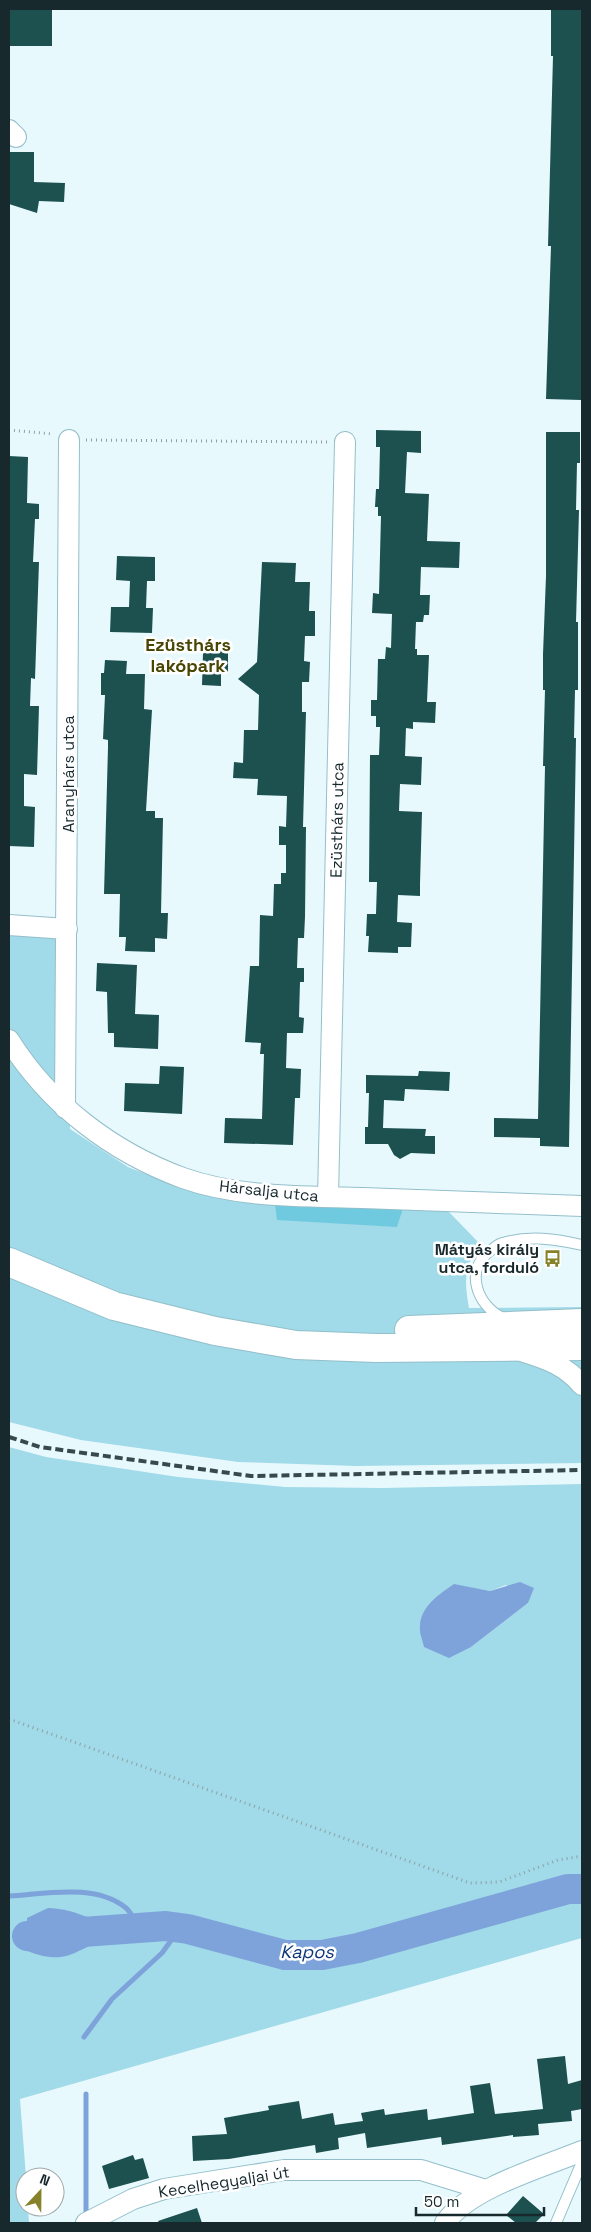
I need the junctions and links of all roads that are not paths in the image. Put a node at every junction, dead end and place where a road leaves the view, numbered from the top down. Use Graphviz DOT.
graph roads {
  1 [pos="69,440"];
  2 [pos="345,442"];
  3 [pos="9,925"];
  4 [pos="67,929"];
  5 [pos="9,1040"];
  6 [pos="64,1108"];
  7 [pos="328,1197"];
  8 [pos="582,1206"];
  9 [pos="582,1245"];
  10 [pos="9,1262"];
  11 [pos="582,1323"];
  12 [pos="513,1337"];
  13 [pos="582,1346"];
  14 [pos="582,1385"];
  15 [pos="582,2151"];
  16 [pos="582,2162"];
  17 [pos="486,2190"];
  18 [pos="86,2223"];
  19 [pos="446,2223"];
  20 [pos="556,2223"];
  1 -- 4 [label="street, Aranyhárs utca"];
  2 -- 7 [label="street, Ezüsthárs utca"];
  3 -- 4 [label="street"];
  4 -- 6 [label="street, Aranyhárs utca"];
  5 -- 6 [label="street, Hársalja utca"];
  6 -- 7 [label="street, Hársalja utca"];
  7 -- 8 [label="street, Hársalja utca"];
  9 -- 12 [label="lane"];
  10 -- 12 [label="main road"];
  11 -- 12 [label="main road"];
  12 -- 13 [label="main road"];
  12 -- 14 [label="street"];
  15 -- 17 [label="street"];
  16 -- 20 [label="lane"];
  17 -- 18 [label="street, Kecelhegyaljai út"];
  17 -- 19 [label="street"];
}
